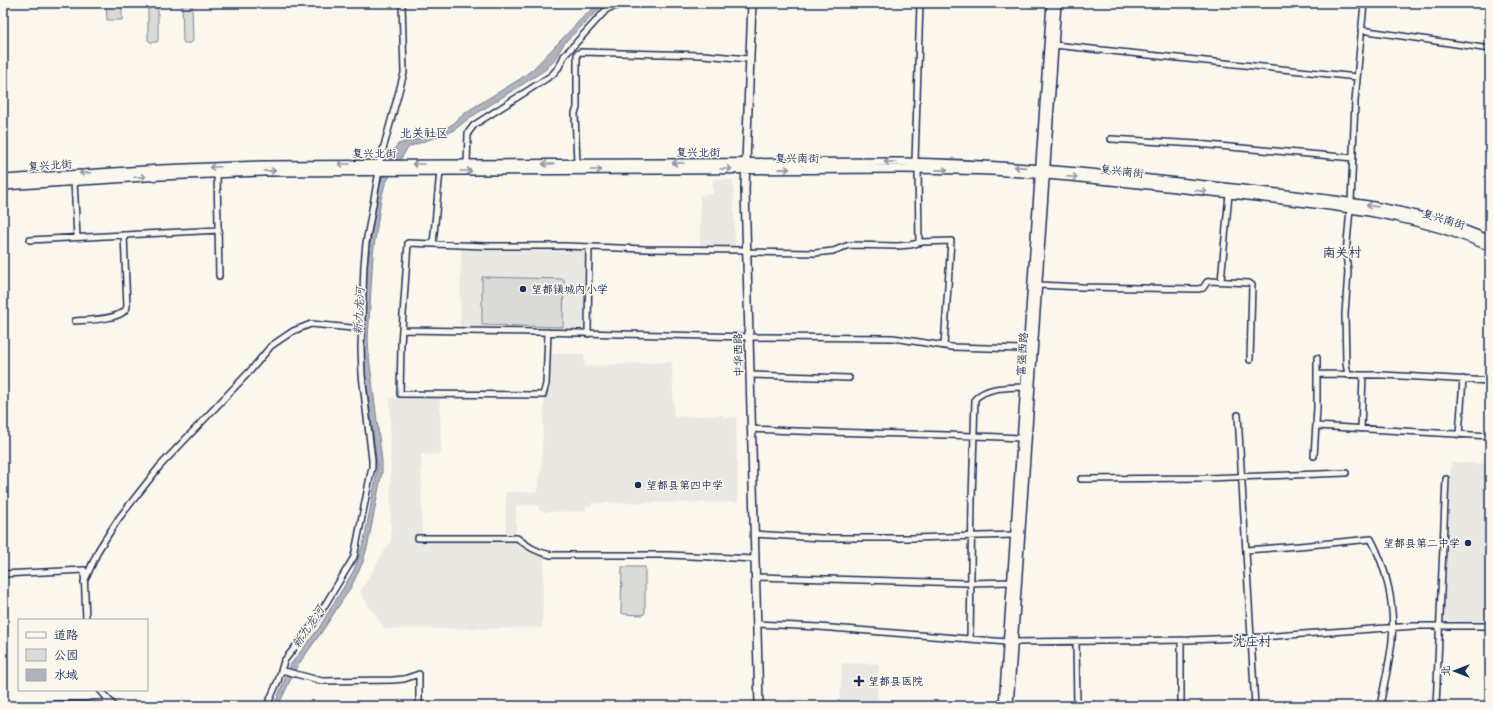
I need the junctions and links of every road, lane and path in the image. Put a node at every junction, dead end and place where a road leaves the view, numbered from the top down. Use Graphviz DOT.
graph roads {
  1 [pos="402,3"];
  2 [pos="625,3"];
  3 [pos="752,3"];
  4 [pos="920,3"];
  5 [pos="1051,3"];
  6 [pos="1057,3"];
  7 [pos="1364,3"];
  8 [pos="607,6"];
  9 [pos="1362,30"];
  10 [pos="1054,45"];
  11 [pos="1490,49"];
  12 [pos="749,59"];
  13 [pos="1357,77"];
  14 [pos="1111,139"];
  15 [pos="1353,158"];
  16 [pos="467,164"];
  17 [pos="577,164"];
  18 [pos="745,166"];
  19 [pos="916,166"];
  20 [pos="381,168"];
  21 [pos="399,168"];
  22 [pos="440,171"];
  23 [pos="1042,172"];
  24 [pos="217,173"];
  25 [pos="3,179"];
  26 [pos="74,181"];
  27 [pos="3,186"];
  28 [pos="1229,194"];
  29 [pos="1350,206"];
  30 [pos="219,230"];
  31 [pos="124,235"];
  32 [pos="77,237"];
  33 [pos="30,240"];
  34 [pos="1490,240"];
  35 [pos="919,243"];
  36 [pos="433,244"];
  37 [pos="589,247"];
  38 [pos="1490,247"];
  39 [pos="746,251"];
  40 [pos="219,276"];
  41 [pos="1221,281"];
  42 [pos="1038,285"];
  43 [pos="75,321"];
  44 [pos="362,330"];
  45 [pos="402,330"];
  46 [pos="548,332"];
  47 [pos="588,334"];
  48 [pos="749,337"];
  49 [pos="944,346"];
  50 [pos="1027,349"];
  51 [pos="1317,358"];
  52 [pos="1250,360"];
  53 [pos="1317,374"];
  54 [pos="750,375"];
  55 [pos="1348,375"];
  56 [pos="1363,375"];
  57 [pos="849,378"];
  58 [pos="1463,379"];
  59 [pos="1490,381"];
  60 [pos="1024,386"];
  61 [pos="1238,415"];
  62 [pos="1316,426"];
  63 [pos="751,429"];
  64 [pos="1361,429"];
  65 [pos="974,435"];
  66 [pos="1459,435"];
  67 [pos="1490,436"];
  68 [pos="1021,438"];
  69 [pos="1314,456"];
  70 [pos="1346,473"];
  71 [pos="1242,477"];
  72 [pos="1081,479"];
  73 [pos="1446,479"];
  74 [pos="754,534"];
  75 [pos="1014,535"];
  76 [pos="971,536"];
  77 [pos="418,538"];
  78 [pos="1246,550"];
  79 [pos="755,559"];
  80 [pos="3,574"];
  81 [pos="755,577"];
  82 [pos="84,582"];
  83 [pos="1011,582"];
  84 [pos="970,583"];
  85 [pos="86,619"];
  86 [pos="756,624"];
  87 [pos="1439,625"];
  88 [pos="1490,626"];
  89 [pos="1392,627"];
  90 [pos="1251,638"];
  91 [pos="970,639"];
  92 [pos="1181,640"];
  93 [pos="1010,642"];
  94 [pos="1076,642"];
  95 [pos="281,670"];
  96 [pos="101,691"];
  97 [pos="110,701"];
  98 [pos="3,705"];
  99 [pos="114,706"];
  100 [pos="267,706"];
  101 [pos="420,706"];
  102 [pos="759,706"];
  103 [pos="1003,706"];
  104 [pos="1009,706"];
  105 [pos="1077,706"];
  106 [pos="1181,706"];
  107 [pos="1255,706"];
  108 [pos="1380,706"];
  109 [pos="1436,706"];
  1 -- 20 [label="street"];
  2 -- 8 [label="street"];
  3 -- 12 [label="main road, 中华西路"];
  4 -- 19 [label="street"];
  5 -- 23 [label="main road, 富强西路"];
  6 -- 10 [label="main road, 富强西路"];
  7 -- 9 [label="street"];
  8 -- 16 [label="street"];
  9 -- 11 [label="street"];
  9 -- 13 [label="street"];
  10 -- 13 [label="street"];
  10 -- 23 [label="main road, 富强西路"];
  12 -- 17 [label="street"];
  12 -- 18 [label="main road, 中华西路"];
  13 -- 15 [label="street"];
  14 -- 15 [label="street"];
  15 -- 29 [label="street"];
  17 -- 16 [label="main road, 复兴北街, one-way"];
  16 -- 21 [label="main road, 复兴北街, one-way"];
  18 -- 17 [label="main road, 复兴北街, one-way"];
  18 -- 19 [label="main road, 复兴南街"];
  22 -- 18 [label="main road, 复兴北街, one-way"];
  18 -- 39 [label="main road, 中华西路"];
  19 -- 23 [label="main road, 复兴南街"];
  19 -- 35 [label="street"];
  20 -- 21 [label="main road, 复兴北街"];
  24 -- 20 [label="main road, 复兴北街, one-way"];
  20 -- 25 [label="main road, 复兴北街, one-way"];
  20 -- 44 [label="street"];
  21 -- 22 [label="main road, 复兴北街"];
  22 -- 36 [label="street"];
  23 -- 28 [label="main road, 复兴南街, one-way"];
  23 -- 29 [label="main road, 复兴南街"];
  23 -- 42 [label="main road, 富强西路"];
  23 -- 50 [label="main road, 富强西路"];
  26 -- 24 [label="main road, 复兴北街, one-way"];
  24 -- 30 [label="street"];
  26 -- 27 [label="main road, 复兴北街"];
  26 -- 32 [label="street"];
  28 -- 29 [label="main road, 复兴南街"];
  28 -- 41 [label="street"];
  34 -- 29 [label="main road, 复兴南街, one-way"];
  29 -- 38 [label="main road, 复兴南街"];
  29 -- 55 [label="street"];
  30 -- 31 [label="street"];
  30 -- 40 [label="street"];
  31 -- 32 [label="street"];
  31 -- 43 [label="street"];
  32 -- 33 [label="street"];
  35 -- 39 [label="street"];
  35 -- 49 [label="street"];
  36 -- 37 [label="street"];
  36 -- 45 [label="street"];
  37 -- 39 [label="street"];
  37 -- 47 [label="street"];
  39 -- 48 [label="main road, 中华西路"];
  41 -- 42 [label="street"];
  41 -- 52 [label="street"];
  42 -- 93 [label="main road, 富强西路"];
  44 -- 82 [label="street"];
  44 -- 95 [label="street"];
  45 -- 46 [label="street"];
  45 -- 46 [label="street"];
  46 -- 47 [label="street"];
  47 -- 48 [label="street"];
  48 -- 49 [label="street"];
  48 -- 54 [label="main road, 中华西路"];
  49 -- 50 [label="street"];
  50 -- 60 [label="main road, 富强西路"];
  51 -- 53 [label="street"];
  53 -- 55 [label="street"];
  53 -- 62 [label="street"];
  54 -- 57 [label="street"];
  54 -- 63 [label="main road, 中华西路"];
  55 -- 56 [label="street"];
  56 -- 58 [label="street"];
  56 -- 64 [label="street"];
  58 -- 59 [label="street"];
  58 -- 66 [label="street"];
  60 -- 65 [label="street"];
  60 -- 68 [label="main road, 富强西路"];
  61 -- 71 [label="street"];
  62 -- 64 [label="street"];
  62 -- 69 [label="street"];
  63 -- 65 [label="street"];
  63 -- 74 [label="main road, 中华西路"];
  64 -- 66 [label="street"];
  65 -- 68 [label="street"];
  65 -- 76 [label="street"];
  66 -- 67 [label="street"];
  68 -- 75 [label="main road, 富强西路"];
  70 -- 71 [label="street"];
  71 -- 72 [label="street"];
  71 -- 78 [label="street"];
  73 -- 87 [label="street"];
  74 -- 76 [label="street"];
  74 -- 79 [label="main road, 中华西路"];
  75 -- 76 [label="street"];
  75 -- 83 [label="main road, 富强西路"];
  76 -- 84 [label="street"];
  77 -- 79 [label="street"];
  78 -- 89 [label="street"];
  78 -- 90 [label="street"];
  79 -- 81 [label="main road, 中华西路"];
  80 -- 82 [label="street"];
  81 -- 84 [label="street"];
  81 -- 86 [label="main road, 中华西路"];
  82 -- 85 [label="street"];
  83 -- 84 [label="street"];
  83 -- 93 [label="main road, 富强西路"];
  84 -- 91 [label="street"];
  86 -- 91 [label="street"];
  86 -- 102 [label="main road, 中华西路"];
  87 -- 88 [label="street"];
  87 -- 89 [label="street"];
  87 -- 109 [label="street"];
  89 -- 90 [label="street"];
  89 -- 108 [label="street"];
  90 -- 92 [label="street"];
  90 -- 107 [label="street"];
  91 -- 93 [label="street"];
  92 -- 94 [label="street"];
  92 -- 106 [label="street"];
  93 -- 94 [label="street"];
  93 -- 103 [label="main road, 富强西路"];
  93 -- 104 [label="main road, 富强西路"];
  94 -- 105 [label="street"];
  95 -- 100 [label="street"];
  95 -- 101 [label="street"];
  96 -- 97 [label="street"];
  97 -- 98 [label="street"];
  97 -- 99 [label="street"];
}
